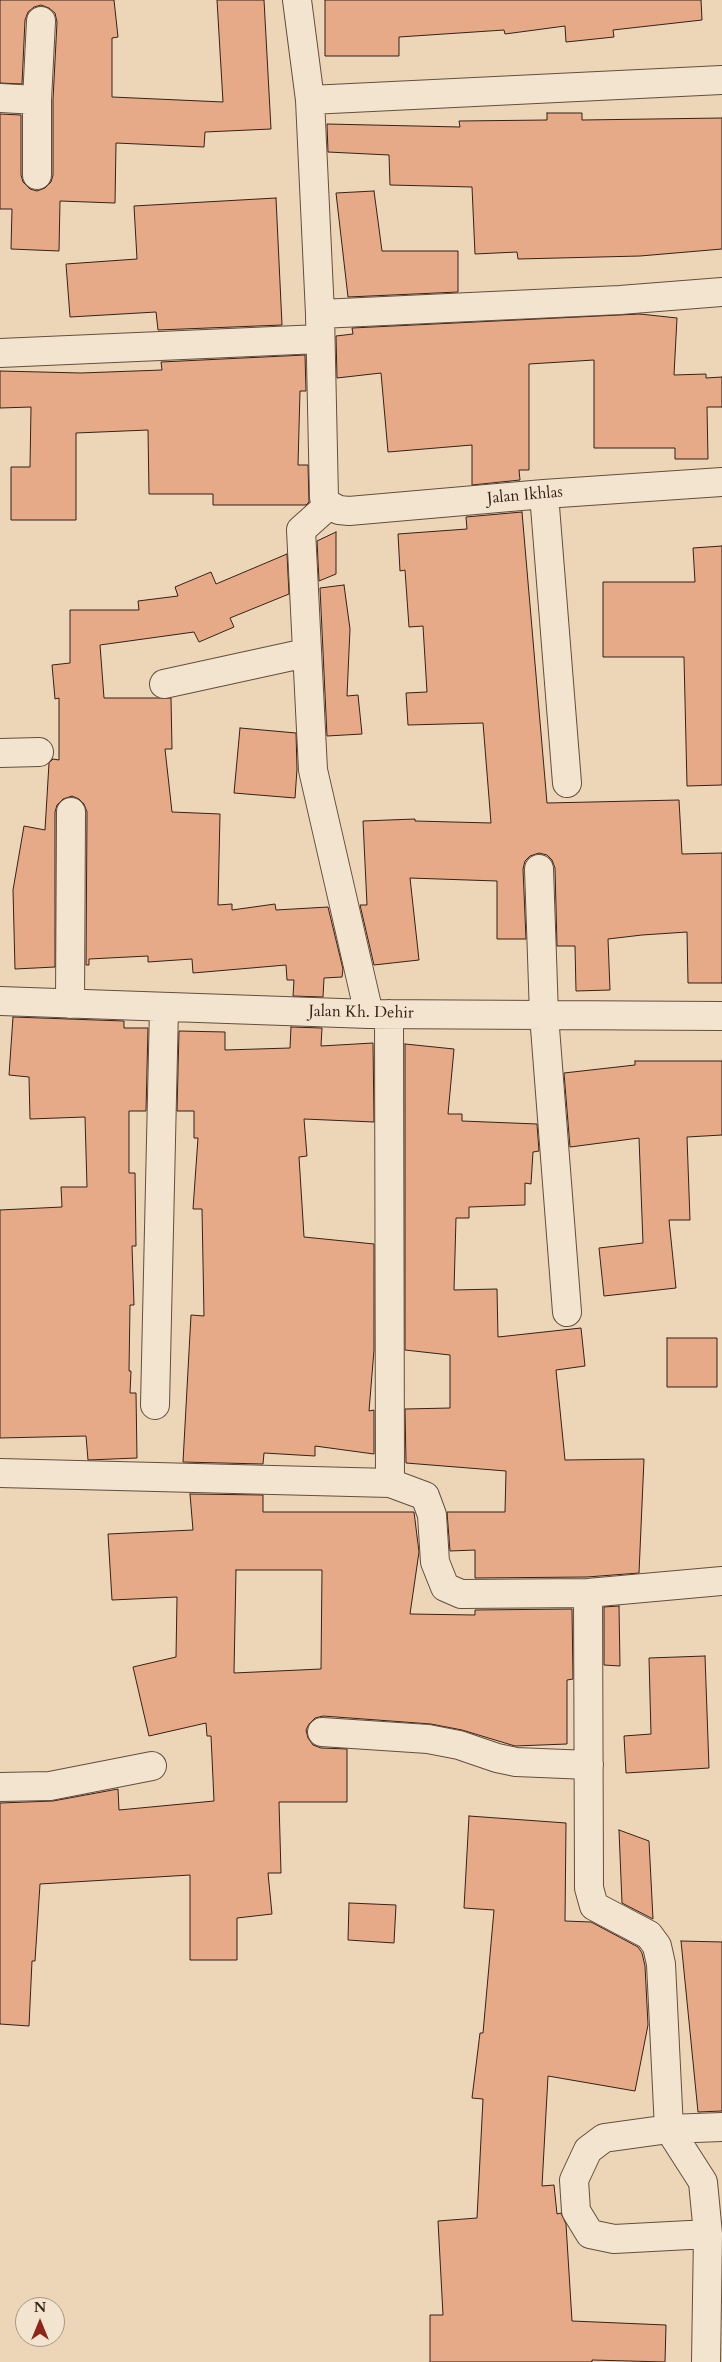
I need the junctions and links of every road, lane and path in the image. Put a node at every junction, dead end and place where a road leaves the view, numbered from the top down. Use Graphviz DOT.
graph roads {
  1 [pos="297,0"];
  2 [pos="41,20"];
  3 [pos="722,80"];
  4 [pos="0,98"];
  5 [pos="37,100"];
  6 [pos="310,100"];
  7 [pos="37,175"];
  8 [pos="722,292"];
  9 [pos="320,327"];
  10 [pos="0,353"];
  11 [pos="722,482"];
  12 [pos="544,494"];
  13 [pos="329,505"];
  14 [pos="306,653"];
  15 [pos="164,684"];
  16 [pos="38,752"];
  17 [pos="0,753"];
  18 [pos="567,783"];
  19 [pos="71,812"];
  20 [pos="539,869"];
  21 [pos="0,1001"];
  22 [pos="70,1004"];
  23 [pos="164,1008"];
  24 [pos="379,1014"];
  25 [pos="544,1015"];
  26 [pos="722,1016"];
  27 [pos="567,1312"];
  28 [pos="156,1404"];
  29 [pos="0,1474"];
  30 [pos="390,1483"];
  31 [pos="722,1581"];
  32 [pos="588,1593"];
  33 [pos="322,1732"];
  34 [pos="589,1765"];
  35 [pos="152,1766"];
  36 [pos="0,1787"];
  37 [pos="722,2127"];
  38 [pos="669,2129"];
  39 [pos="708,2234"];
  40 [pos="706,2362"];
  1 -- 6 [label="street"];
  2 -- 5 [label="street"];
  3 -- 6 [label="street"];
  4 -- 5 [label="street"];
  5 -- 7 [label="street"];
  6 -- 9 [label="street"];
  8 -- 9 [label="street"];
  9 -- 10 [label="street"];
  9 -- 13 [label="street"];
  11 -- 12 [label="street, Jalan Ikhlas"];
  12 -- 13 [label="street, Jalan Ikhlas"];
  12 -- 18 [label="street"];
  13 -- 14 [label="street"];
  14 -- 15 [label="street"];
  14 -- 24 [label="street"];
  16 -- 17 [label="street"];
  19 -- 22 [label="street"];
  20 -- 25 [label="street"];
  21 -- 22 [label="street, Jalan Kh. Dehir"];
  22 -- 23 [label="street, Jalan Kh. Dehir"];
  23 -- 24 [label="street, Jalan Kh. Dehir"];
  23 -- 28 [label="street"];
  24 -- 25 [label="street, Jalan Kh. Dehir"];
  24 -- 30 [label="street"];
  25 -- 26 [label="street, Jalan Kh. Dehir"];
  25 -- 27 [label="street"];
  29 -- 30 [label="street"];
  30 -- 32 [label="street"];
  31 -- 32 [label="street"];
  32 -- 34 [label="street"];
  33 -- 34 [label="street"];
  34 -- 38 [label="street"];
  35 -- 36 [label="street"];
  37 -- 38 [label="street"];
  38 -- 39 [label="street"];
  38 -- 39 [label="street"];
  39 -- 40 [label="street"];
}
